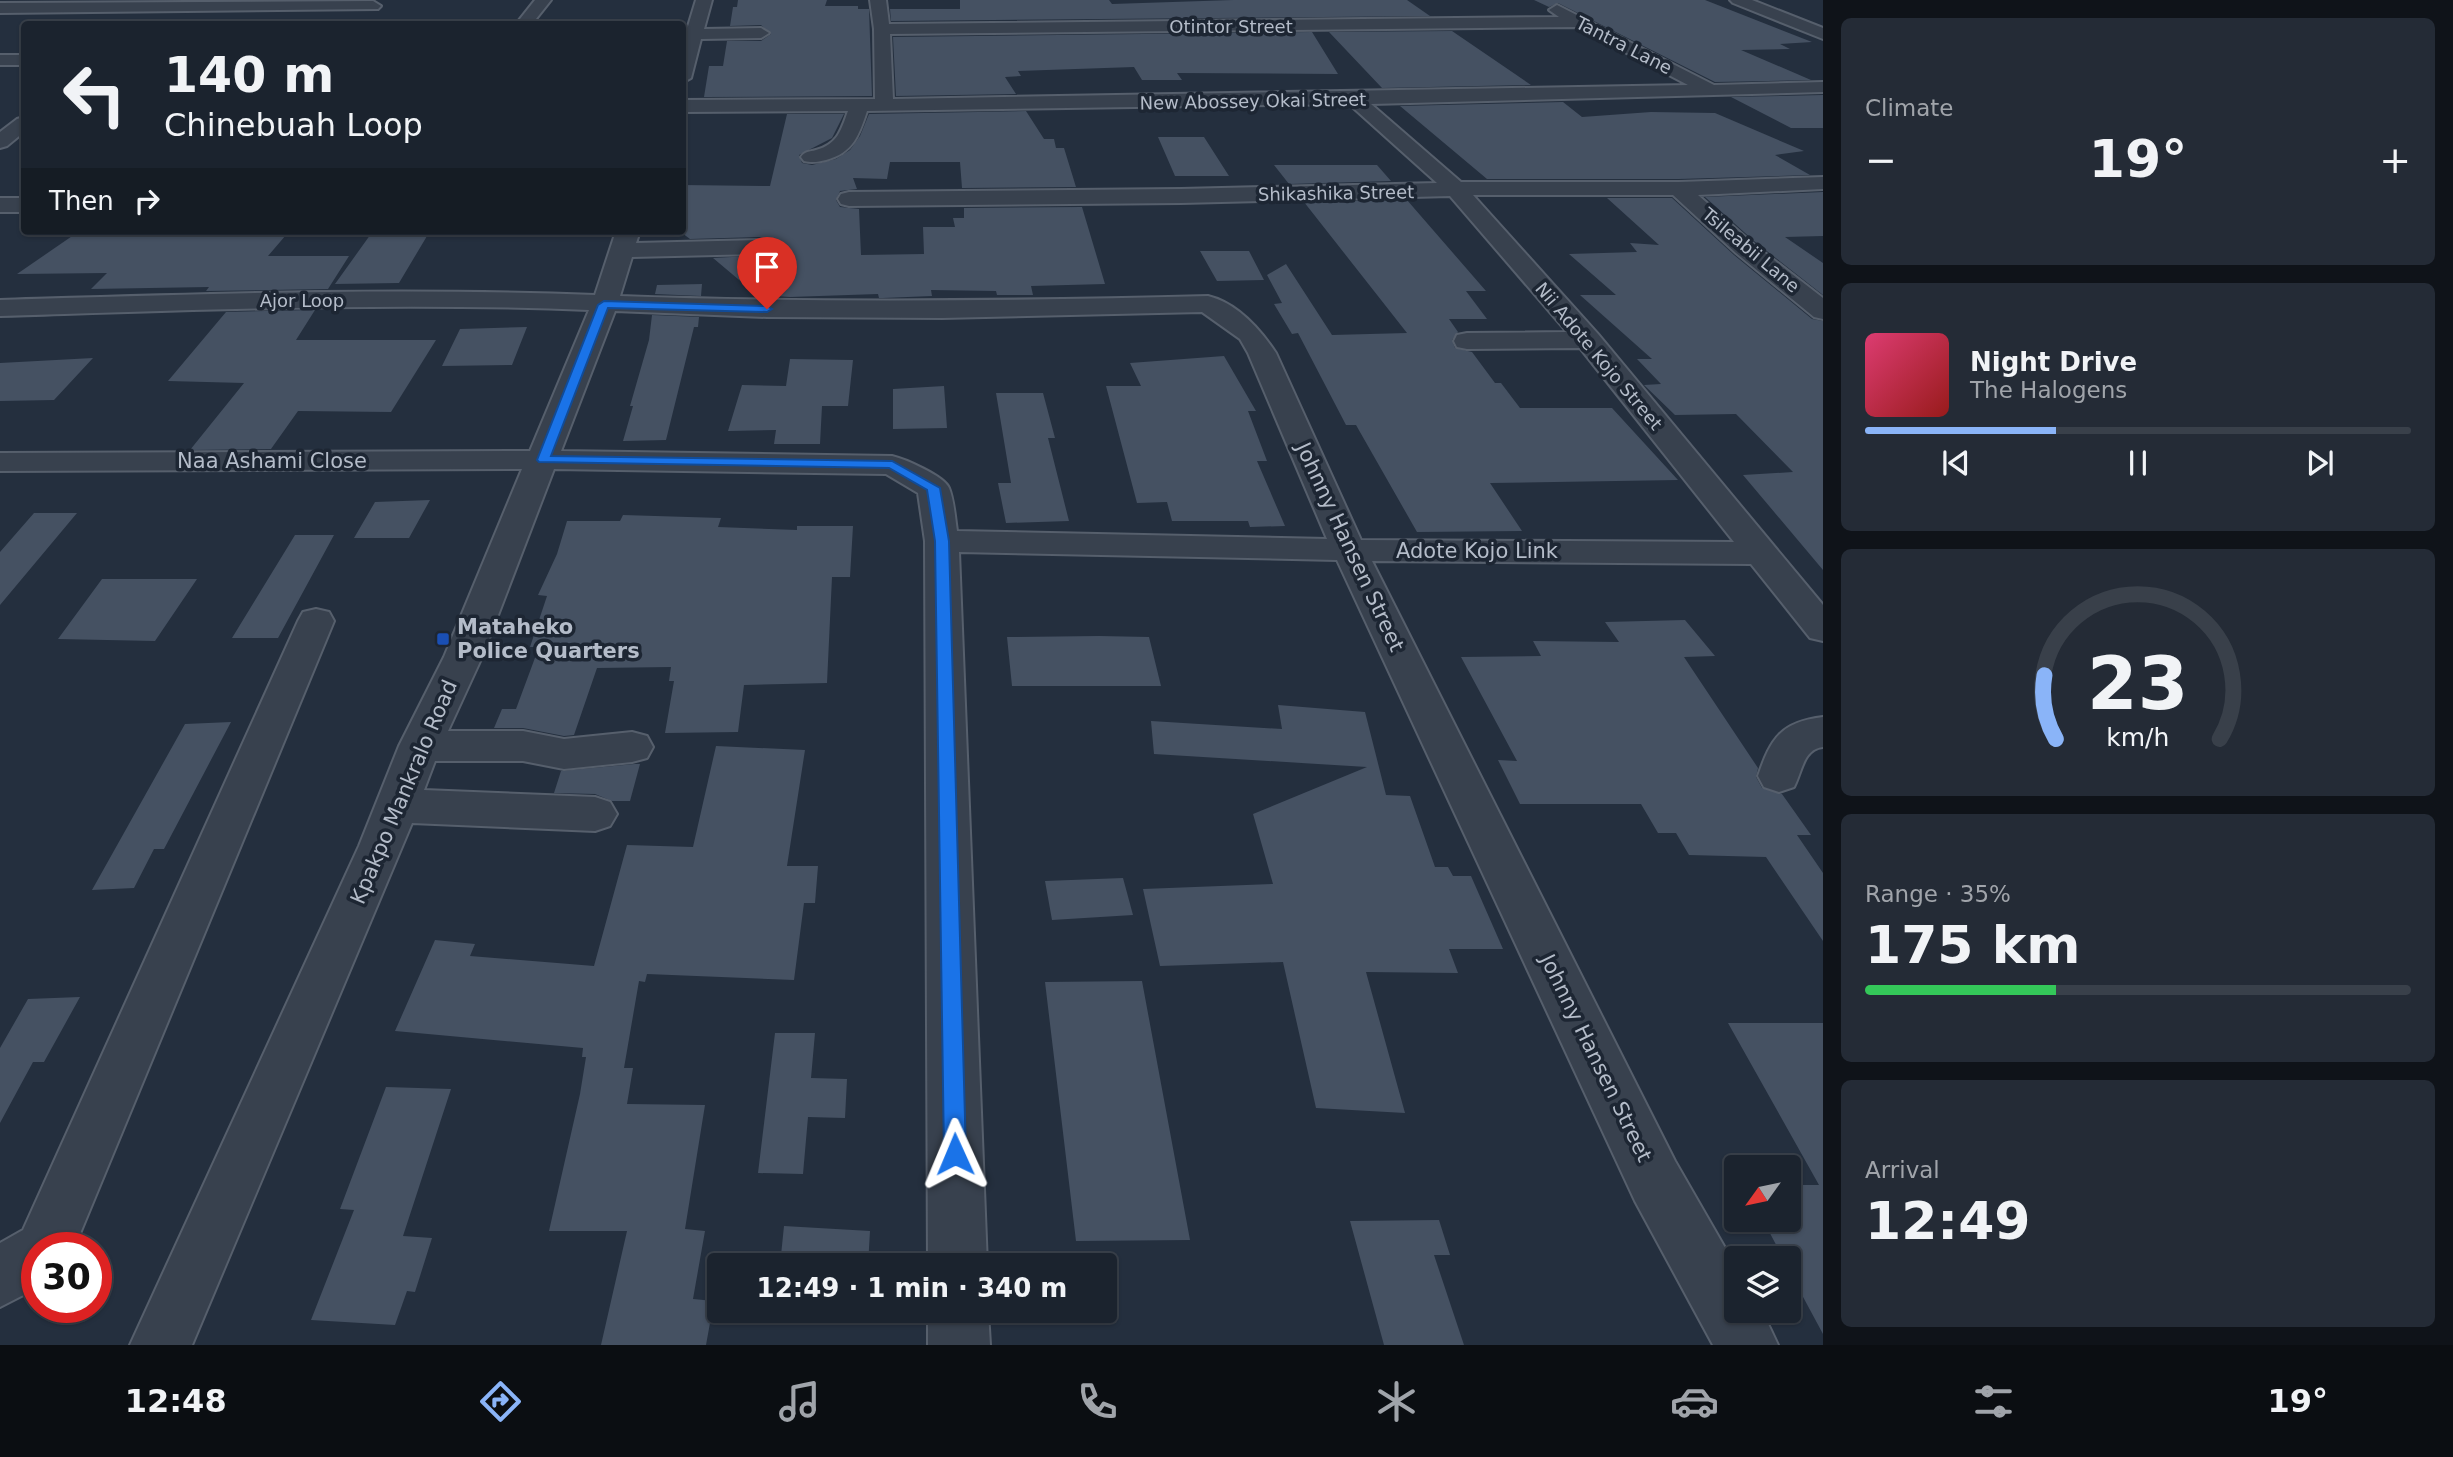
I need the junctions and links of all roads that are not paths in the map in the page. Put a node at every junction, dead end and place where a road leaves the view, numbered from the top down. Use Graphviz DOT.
graph roads {
  1 [pos="543,0"];
  2 [pos="704,0"];
  3 [pos="878,0"];
  4 [pos="1537,0"];
  5 [pos="1738,0"];
  6 [pos="128,3"];
  7 [pos="376,3"];
  8 [pos="196,6"];
  9 [pos="0,8"];
  10 [pos="1823,15"];
  11 [pos="1783,16"];
  12 [pos="1369,17"];
  13 [pos="174,21"];
  14 [pos="355,21"];
  15 [pos="526,21"];
  16 [pos="1579,22"];
  17 [pos="1519,24"];
  18 [pos="761,28"];
  19 [pos="882,29"];
  20 [pos="1823,34"];
  21 [pos="693,35"];
  22 [pos="1540,37"];
  23 [pos="1388,43"];
  24 [pos="0,60"];
  25 [pos="21,60"];
  26 [pos="686,62"];
  27 [pos="1823,87"];
  28 [pos="1712,90"];
  29 [pos="1356,100"];
  30 [pos="859,105"];
  31 [pos="686,106"];
  32 [pos="884,106"];
  33 [pos="0,119"];
  34 [pos="21,121"];
  35 [pos="21,124"];
  36 [pos="0,142"];
  37 [pos="811,157"];
  38 [pos="1624,169"];
  39 [pos="1823,183"];
  40 [pos="1644,188"];
  41 [pos="1679,188"];
  42 [pos="1457,190"];
  43 [pos="849,199"];
  44 [pos="0,205"];
  45 [pos="21,205"];
  46 [pos="625,240"];
  47 [pos="758,247"];
  48 [pos="604,305"];
  49 [pos="0,308"];
  50 [pos="1823,311"];
  51 [pos="1588,340"];
  52 [pos="1467,341"];
  53 [pos="543,460"];
  54 [pos="0,462"];
  55 [pos="942,541"];
  56 [pos="1349,550"];
  57 [pos="1759,553"];
  58 [pos="316,621"];
  59 [pos="1823,629"];
  60 [pos="1823,732"];
  61 [pos="420,746"];
  62 [pos="632,747"];
  63 [pos="1779,776"];
  64 [pos="396,806"];
  65 [pos="595,814"];
  66 [pos="52,1232"];
  67 [pos="957,1253"];
  68 [pos="21,1264"];
  69 [pos="0,1277"];
  70 [pos="958,1323"];
  71 [pos="161,1345"];
  72 [pos="959,1345"];
  73 [pos="1746,1345"];
  1 -- 15 [label="street"];
  2 -- 21 [label="street"];
  3 -- 19 [label="street"];
  4 -- 16 [label="street, Tantra Lane"];
  5 -- 11 [label="street"];
  6 -- 8 [label="street"];
  6 -- 9 [label="street"];
  7 -- 8 [label="street"];
  7 -- 14 [label="street"];
  8 -- 13 [label="street"];
  10 -- 11 [label="street"];
  11 -- 20 [label="street"];
  12 -- 17 [label="street, Otintor Street"];
  12 -- 19 [label="street, Otintor Street"];
  12 -- 23 [label="street"];
  16 -- 17 [label="street, Otintor Street"];
  16 -- 28 [label="street, Tantra Lane"];
  17 -- 22 [label="street"];
  18 -- 21 [label="street"];
  19 -- 32 [label="street"];
  21 -- 26 [label="street"];
  24 -- 25 [label="street"];
  27 -- 28 [label="street, New Abossey Okai Street"];
  28 -- 29 [label="street, New Abossey Okai Street"];
  29 -- 32 [label="street, New Abossey Okai Street"];
  29 -- 42 [label="street, Nii Adote Kojo Street"];
  30 -- 31 [label="street, New Abossey Okai Street"];
  30 -- 32 [label="street, New Abossey Okai Street"];
  30 -- 37 [label="street"];
  33 -- 34 [label="street"];
  35 -- 36 [label="street"];
  38 -- 40 [label="street"];
  39 -- 41 [label="street, Shikashika Street"];
  40 -- 41 [label="street, Shikashika Street"];
  40 -- 42 [label="street, Shikashika Street"];
  41 -- 50 [label="street, Tsileabii Lane"];
  42 -- 43 [label="street, Shikashika Street"];
  42 -- 51 [label="street, Nii Adote Kojo Street"];
  44 -- 45 [label="street"];
  46 -- 47 [label="street"];
  46 -- 48 [label="street, Kpakpo Mankralo Road"];
  48 -- 49 [label="street, Ajor Loop"];
  48 -- 53 [label="street, Kpakpo Mankralo Road"];
  48 -- 56 [label="street, Johnny Hansen Street"];
  51 -- 52 [label="street"];
  51 -- 57 [label="street, Nii Adote Kojo Street"];
  53 -- 54 [label="street, Naa Ashami Close"];
  53 -- 55 [label="street, Naa Ashami Close"];
  53 -- 61 [label="street, Kpakpo Mankralo Road"];
  55 -- 56 [label="street, Adote Kojo Link"];
  55 -- 67 [label="street"];
  56 -- 57 [label="street, Adote Kojo Link"];
  56 -- 73 [label="street, Johnny Hansen Street"];
  57 -- 59 [label="street, Nii Adote Kojo Street"];
  58 -- 66 [label="street"];
  60 -- 63 [label="street"];
  61 -- 62 [label="street"];
  61 -- 64 [label="street, Kpakpo Mankralo Road"];
  64 -- 65 [label="street"];
  64 -- 71 [label="street, Kpakpo Mankralo Road"];
  68 -- 69 [label="street"];
  70 -- 72 [label="street"];
}
